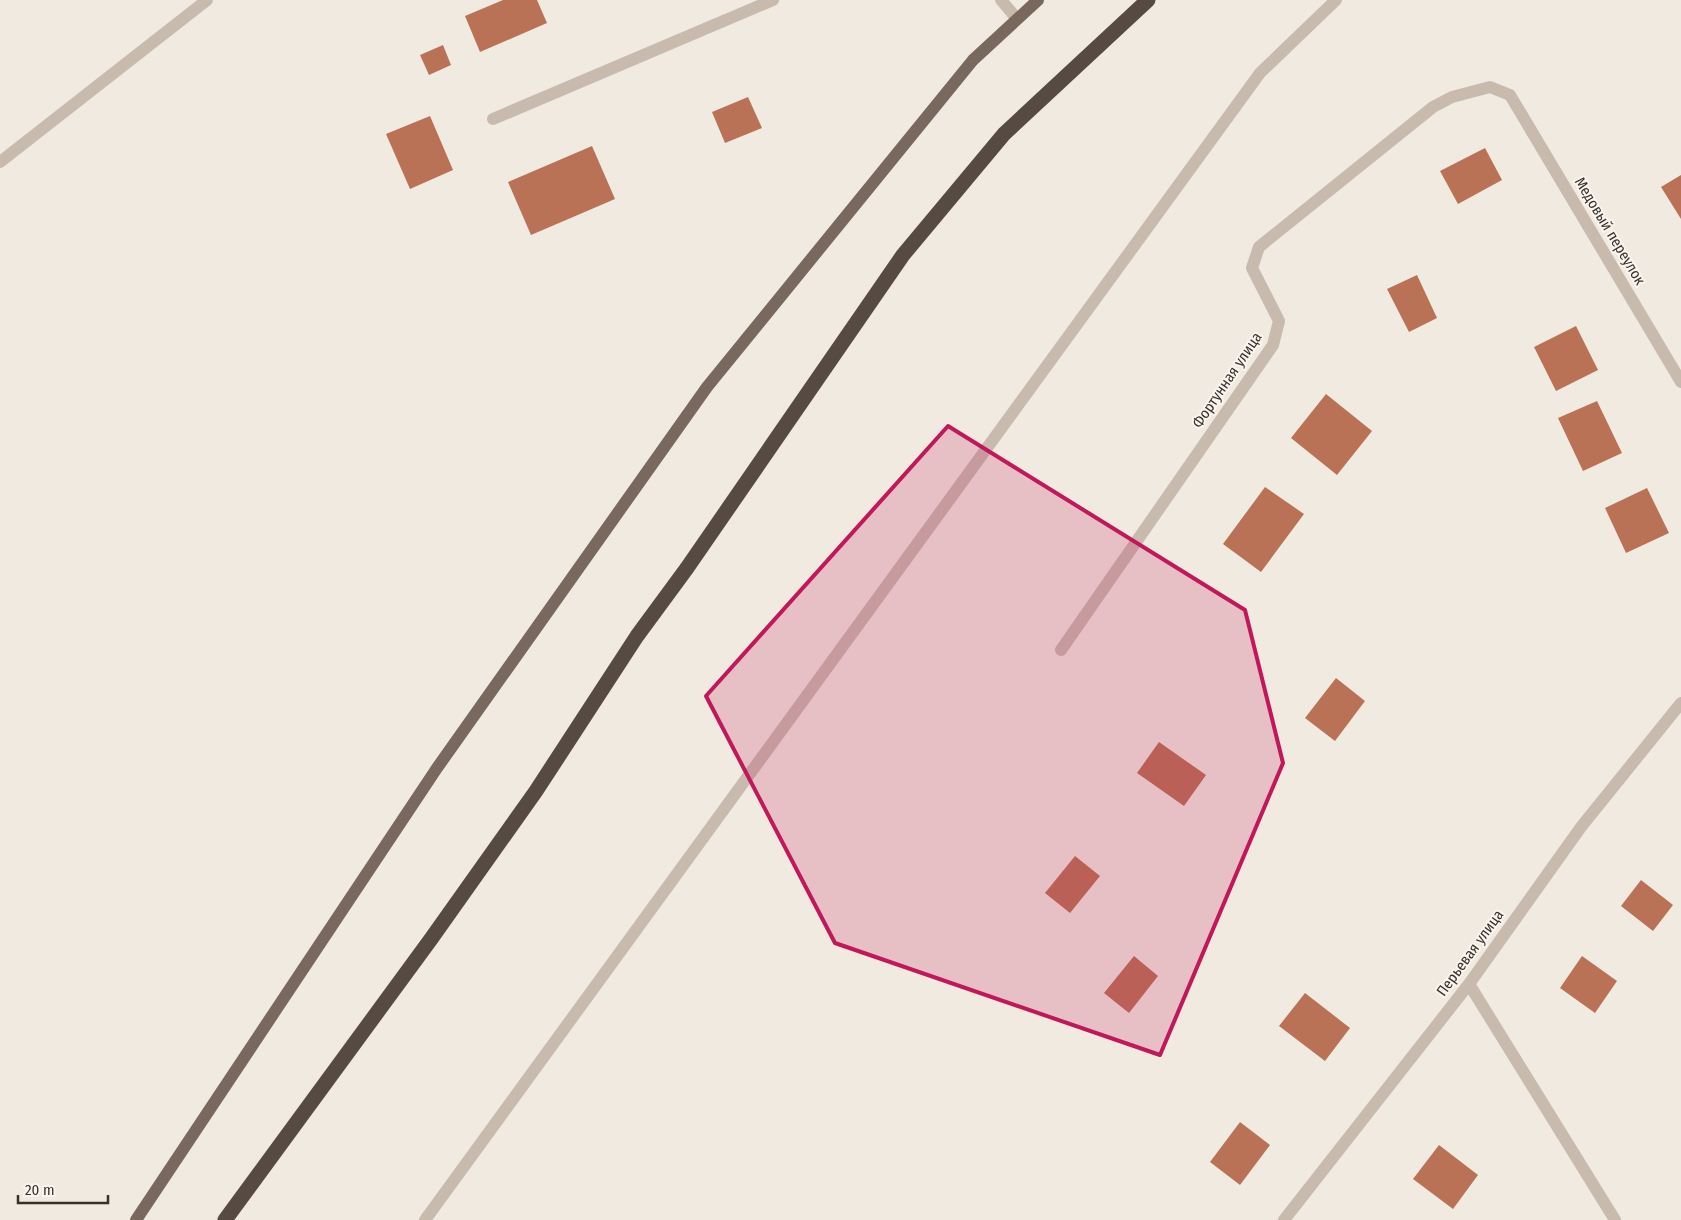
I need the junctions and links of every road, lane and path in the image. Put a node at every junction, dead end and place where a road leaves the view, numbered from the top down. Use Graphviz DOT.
graph roads {
  1 [pos="207,0"];
  2 [pos="773,0"];
  3 [pos="1001,0"];
  4 [pos="1038,0"];
  5 [pos="1148,0"];
  6 [pos="1336,0"];
  7 [pos="1017,19"];
  8 [pos="1510,96"];
  9 [pos="493,119"];
  10 [pos="0,162"];
  11 [pos="1681,382"];
  12 [pos="1061,650"];
  13 [pos="1681,703"];
  14 [pos="1469,984"];
  15 [pos="136,1220"];
  16 [pos="226,1220"];
  17 [pos="425,1220"];
  18 [pos="1284,1220"];
  19 [pos="1615,1220"];
  1 -- 10 [label="street"];
  2 -- 9 [label="street"];
  3 -- 7 [label="street"];
  4 -- 7 [label="main road"];
  5 -- 16 [label="highway"];
  6 -- 17 [label="street"];
  7 -- 15 [label="main road"];
  8 -- 11 [label="street, Медовый переулок"];
  8 -- 12 [label="street, Фортунная улица"];
  13 -- 14 [label="street, Перьевая улица"];
  14 -- 18 [label="street, Перьевая улица"];
  14 -- 19 [label="street"];
}
